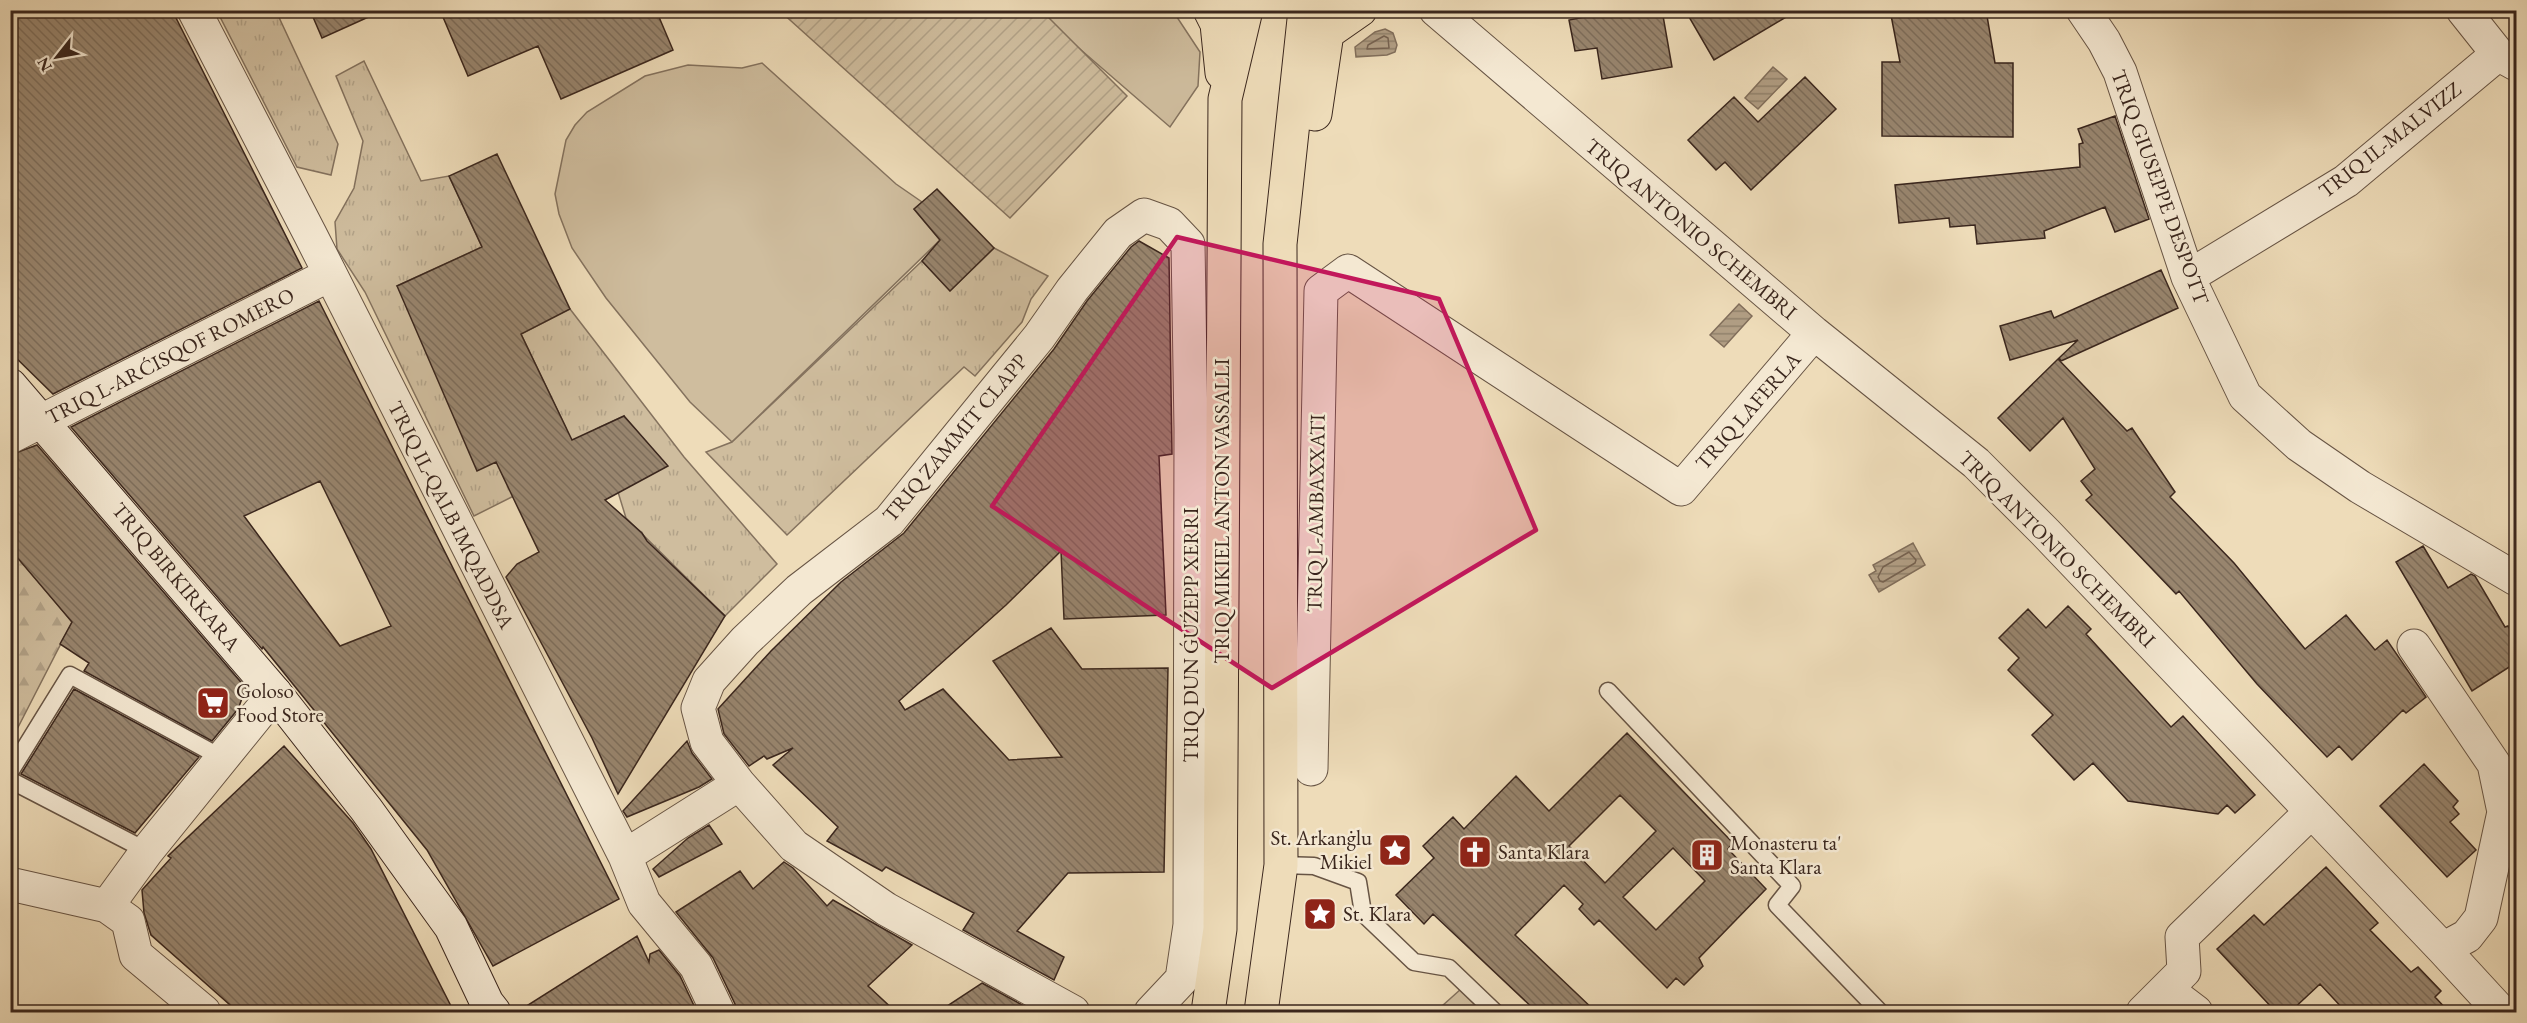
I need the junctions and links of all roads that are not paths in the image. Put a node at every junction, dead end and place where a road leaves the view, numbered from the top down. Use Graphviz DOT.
graph roads {
  1 [pos="194,10"];
  2 [pos="1210,10"];
  3 [pos="1245,10"];
  4 [pos="1305,10"];
  5 [pos="1360,10"];
  6 [pos="1436,10"];
  7 [pos="2083,10"];
  8 [pos="2463,10"];
  9 [pos="2507,59"];
  10 [pos="1225,99"];
  11 [pos="1188,244"];
  12 [pos="1280,244"];
  13 [pos="1348,271"];
  14 [pos="329,275"];
  15 [pos="2188,277"];
  16 [pos="1814,333"];
  17 [pos="10,385"];
  18 [pos="43,420"];
  19 [pos="10,437"];
  20 [pos="2517,579"];
  21 [pos="2414,646"];
  22 [pos="1608,691"];
  23 [pos="275,693"];
  24 [pos="224,759"];
  25 [pos="1311,769"];
  26 [pos="10,772"];
  27 [pos="10,780"];
  28 [pos="739,784"];
  29 [pos="2311,812"];
  30 [pos="147,851"];
  31 [pos="625,856"];
  32 [pos="1281,865"];
  33 [pos="10,884"];
  34 [pos="107,906"];
  35 [pos="1205,927"];
  36 [pos="2443,950"];
  37 [pos="2167,990"];
  38 [pos="204,1012"];
  39 [pos="494,1012"];
  40 [pos="718,1012"];
  41 [pos="1073,1012"];
  42 [pos="1151,1012"];
  43 [pos="1208,1012"];
  44 [pos="1261,1012"];
  45 [pos="1495,1012"];
  46 [pos="1880,1012"];
  47 [pos="2143,1012"];
  48 [pos="2196,1012"];
  49 [pos="2500,1012"];
  1 -- 14 [label="street, TRIQ IL-QALB IMQADDSA"];
  2 -- 10 [label="highway"];
  3 -- 10 [label="highway, TRIQ MIKIEL ANTON VASSALLI"];
  4 -- 12 [label="highway"];
  5 -- 12 [label="highway"];
  6 -- 16 [label="street, TRIQ ANTONIO SCHEMBRI"];
  7 -- 15 [label="street, TRIQ GIUSEPPE DESPOTT"];
  8 -- 9 [label="street"];
  9 -- 15 [label="street, TRIQ IL-MALVIZZ"];
  10 -- 35 [label="highway, TRIQ MIKIEL ANTON VASSALLI"];
  11 -- 28 [label="street, TRIQ ZAMMIT CLAPP"];
  11 -- 35 [label="street, TRIQ DUN ǴUŹEPP XERRI"];
  12 -- 32 [label="highway"];
  13 -- 16 [label="street, TRIQ LAFERLA"];
  13 -- 25 [label="street, TRIQ L-AMBAXXATI"];
  14 -- 18 [label="street, TRIQ L-ARĆISQOF ROMERO"];
  14 -- 31 [label="street, TRIQ IL-QALB IMQADDSA"];
  15 -- 20 [label="street, TRIQ GIUSEPPE DESPOTT"];
  16 -- 29 [label="street, TRIQ ANTONIO SCHEMBRI"];
  17 -- 18 [label="street, TRIQ BIRKIRKARA"];
  18 -- 19 [label="street, TRIQ L-ARĆISQOF ROMERO"];
  18 -- 23 [label="street, TRIQ BIRKIRKARA"];
  21 -- 36 [label="street"];
  22 -- 46 [label="lane"];
  23 -- 24 [label="street"];
  23 -- 39 [label="street, TRIQ BIRKIRKARA"];
  24 -- 26 [label="lane"];
  24 -- 30 [label="street"];
  27 -- 30 [label="lane"];
  28 -- 31 [label="street"];
  28 -- 41 [label="street"];
  29 -- 36 [label="street, TRIQ ANTONIO SCHEMBRI"];
  29 -- 37 [label="street"];
  30 -- 34 [label="street"];
  31 -- 40 [label="street, TRIQ IL-QALB IMQADDSA"];
  32 -- 44 [label="highway"];
  32 -- 45 [label="lane"];
  33 -- 34 [label="street"];
  34 -- 38 [label="street"];
  35 -- 42 [label="street, TRIQ DUN ǴUŹEPP XERRI"];
  35 -- 43 [label="highway, TRIQ MIKIEL ANTON VASSALLI"];
  36 -- 49 [label="street, TRIQ ANTONIO SCHEMBRI"];
  37 -- 47 [label="street"];
  37 -- 48 [label="street"];
}
